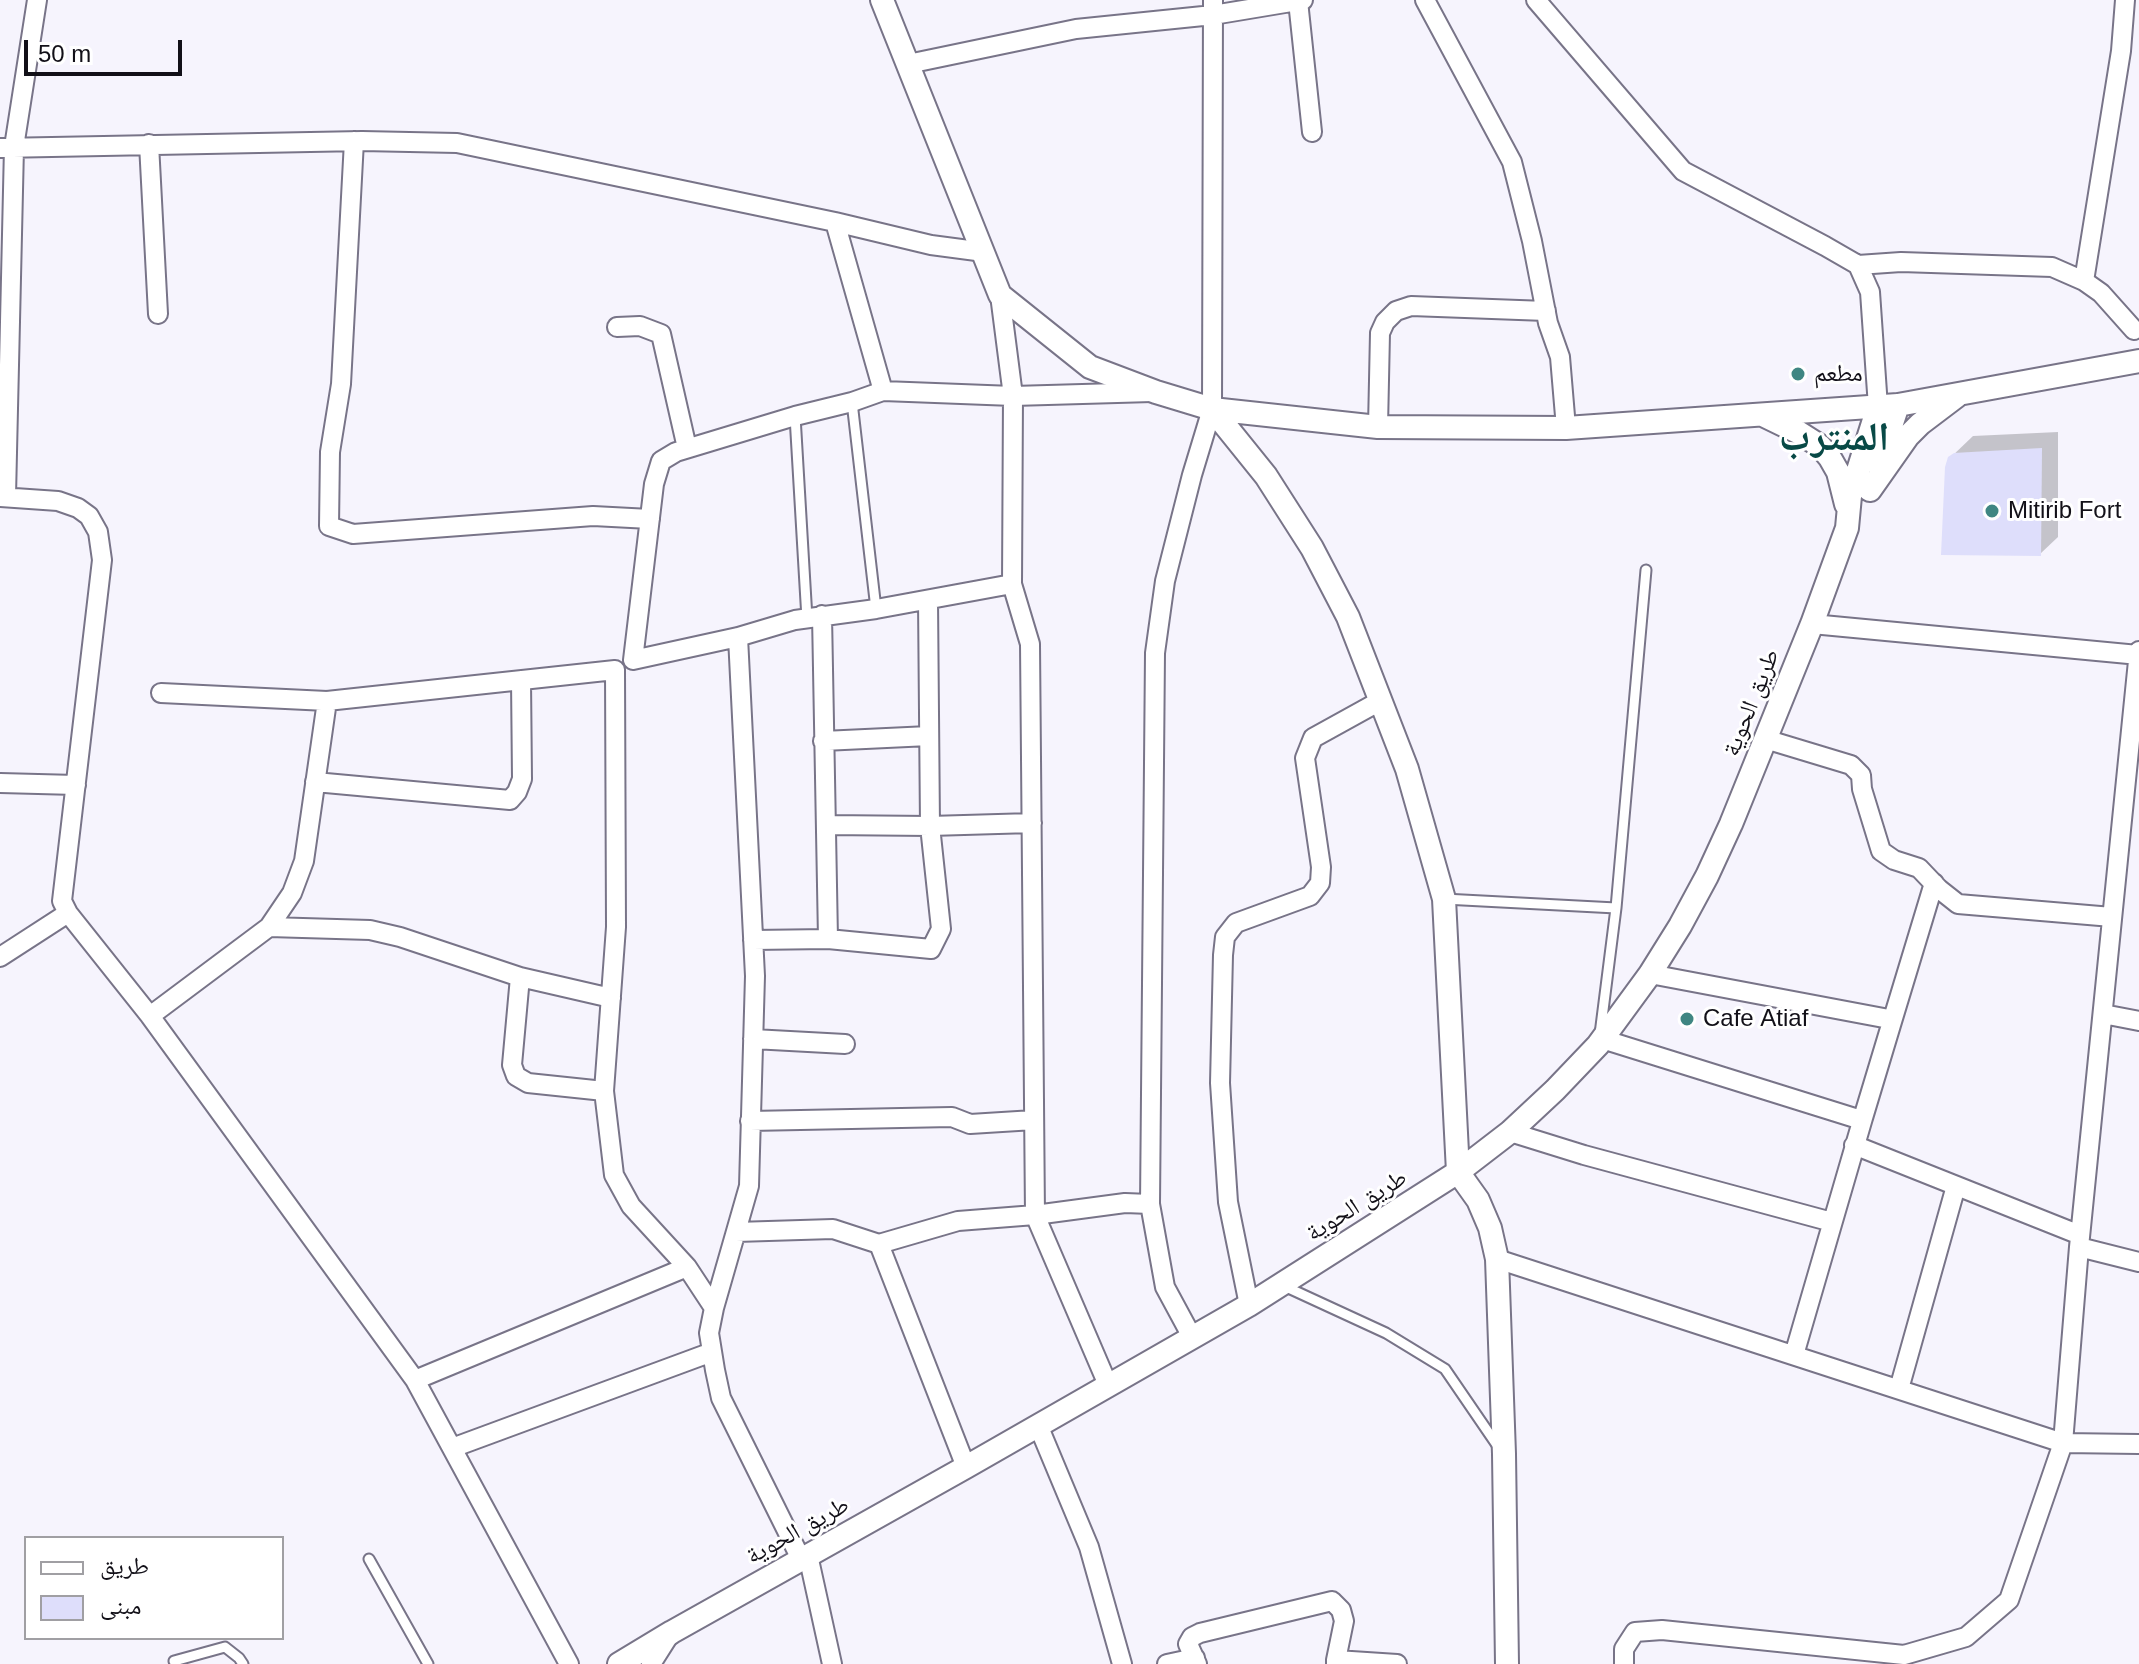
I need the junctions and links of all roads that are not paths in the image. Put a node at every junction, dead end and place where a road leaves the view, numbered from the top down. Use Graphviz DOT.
graph roads {
  1 [pos="37,0"];
  2 [pos="882,0"];
  3 [pos="1425,0"];
  4 [pos="1536,0"];
  5 [pos="2125,0"];
  6 [pos="1300,1"];
  7 [pos="1213,8"];
  8 [pos="908,64"];
  9 [pos="1312,132"];
  10 [pos="354,141"];
  11 [pos="149,144"];
  12 [pos="7,147"];
  13 [pos="835,222"];
  14 [pos="984,252"];
  15 [pos="1858,265"];
  16 [pos="2084,281"];
  17 [pos="1000,295"];
  18 [pos="1546,311"];
  19 [pos="158,314"];
  20 [pos="617,327"];
  21 [pos="2134,330"];
  22 [pos="2139,361"];
  23 [pos="883,391"];
  24 [pos="1156,392"];
  25 [pos="1961,393"];
  26 [pos="1013,396"];
  27 [pos="852,402"];
  28 [pos="1888,406"];
  29 [pos="1212,409"];
  30 [pos="1762,415"];
  31 [pos="795,416"];
  32 [pos="1378,427"];
  33 [pos="1566,428"];
  34 [pos="687,448"];
  35 [pos="1870,490"];
  36 [pos="3,496"];
  37 [pos="650,519"];
  38 [pos="1847,520"];
  39 [pos="1646,570"];
  40 [pos="1012,584"];
  41 [pos="928,600"];
  42 [pos="876,609"];
  43 [pos="815,617"];
  44 [pos="1812,624"];
  45 [pos="738,637"];
  46 [pos="2139,653"];
  47 [pos="633,660"];
  48 [pos="615,670"];
  49 [pos="521,680"];
  50 [pos="161,693"];
  51 [pos="327,701"];
  52 [pos="1380,701"];
  53 [pos="2136,718"];
  54 [pos="929,736"];
  55 [pos="1765,739"];
  56 [pos="823,741"];
  57 [pos="315,782"];
  58 [pos="0,783"];
  59 [pos="76,785"];
  60 [pos="1032,823"];
  61 [pos="827,825"];
  62 [pos="930,826"];
  63 [pos="1934,883"];
  64 [pos="1444,899"];
  65 [pos="1616,908"];
  66 [pos="68,913"];
  67 [pos="2112,917"];
  68 [pos="269,927"];
  69 [pos="828,939"];
  70 [pos="753,940"];
  71 [pos="0,957"];
  72 [pos="1650,974"];
  73 [pos="520,977"];
  74 [pos="611,998"];
  75 [pos="2103,1014"];
  76 [pos="150,1016"];
  77 [pos="2139,1021"];
  78 [pos="1891,1025"];
  79 [pos="753,1039"];
  80 [pos="1600,1042"];
  81 [pos="845,1044"];
  82 [pos="604,1091"];
  83 [pos="1863,1118"];
  84 [pos="1034,1120"];
  85 [pos="750,1121"];
  86 [pos="1510,1132"];
  87 [pos="1854,1145"];
  88 [pos="1458,1172"];
  89 [pos="1956,1186"];
  90 [pos="1150,1204"];
  91 [pos="1035,1215"];
  92 [pos="1832,1222"];
  93 [pos="736,1232"];
  94 [pos="2080,1241"];
  95 [pos="879,1244"];
  96 [pos="1497,1259"];
  97 [pos="2139,1262"];
  98 [pos="687,1267"];
  99 [pos="1281,1285"];
  100 [pos="1249,1305"];
  101 [pos="714,1308"];
  102 [pos="1192,1337"];
  103 [pos="712,1352"];
  104 [pos="1794,1355"];
  105 [pos="415,1380"];
  106 [pos="1108,1385"];
  107 [pos="1899,1389"];
  108 [pos="1038,1425"];
  109 [pos="2063,1443"];
  110 [pos="2139,1444"];
  111 [pos="452,1448"];
  112 [pos="1504,1454"];
  113 [pos="966,1467"];
  114 [pos="805,1557"];
  115 [pos="369,1559"];
  116 [pos="672,1632"];
  117 [pos="174,1661"];
  118 [pos="1196,1661"];
  119 [pos="1336,1662"];
  120 [pos="243,1664"];
  121 [pos="428,1664"];
  122 [pos="569,1664"];
  123 [pos="619,1664"];
  124 [pos="651,1664"];
  125 [pos="832,1664"];
  126 [pos="1122,1664"];
  127 [pos="1167,1664"];
  128 [pos="1397,1664"];
  129 [pos="1507,1664"];
  130 [pos="1624,1664"];
  1 -- 12 [label="street"];
  2 -- 8 [label="street"];
  3 -- 18 [label="street"];
  4 -- 15 [label="street"];
  5 -- 16 [label="street"];
  6 -- 7 [label="street"];
  6 -- 9 [label="street"];
  7 -- 8 [label="street"];
  7 -- 29 [label="street"];
  8 -- 14 [label="street"];
  10 -- 11 [label="street"];
  10 -- 13 [label="street"];
  10 -- 37 [label="street"];
  11 -- 12 [label="street"];
  11 -- 19 [label="street"];
  12 -- 36 [label="street"];
  13 -- 14 [label="street"];
  13 -- 23 [label="street"];
  14 -- 17 [label="street"];
  15 -- 16 [label="street"];
  15 -- 28 [label="street"];
  16 -- 21 [label="street"];
  17 -- 24 [label="street"];
  17 -- 26 [label="street"];
  18 -- 32 [label="street"];
  18 -- 33 [label="street"];
  20 -- 34 [label="street"];
  22 -- 25 [label="street"];
  23 -- 26 [label="street"];
  23 -- 27 [label="street"];
  24 -- 26 [label="street"];
  24 -- 29 [label="street"];
  25 -- 28 [label="street"];
  25 -- 35 [label="street"];
  26 -- 40 [label="street"];
  27 -- 31 [label="street"];
  27 -- 42 [label="lane"];
  28 -- 30 [label="street"];
  28 -- 35 [label="street, طريق الحوية"];
  28 -- 38 [label="street, طريق الحوية"];
  29 -- 32 [label="street"];
  29 -- 52 [label="street"];
  29 -- 90 [label="street"];
  30 -- 33 [label="street"];
  30 -- 38 [label="street"];
  31 -- 34 [label="street"];
  31 -- 43 [label="lane"];
  32 -- 33 [label="street"];
  34 -- 37 [label="street"];
  35 -- 38 [label="street, طريق الحوية"];
  36 -- 59 [label="street"];
  37 -- 47 [label="street"];
  38 -- 44 [label="street, طريق الحوية"];
  39 -- 65 [label="lane"];
  40 -- 41 [label="street"];
  40 -- 60 [label="street"];
  41 -- 42 [label="street"];
  41 -- 54 [label="street"];
  42 -- 43 [label="street"];
  43 -- 45 [label="street"];
  43 -- 56 [label="street"];
  44 -- 46 [label="street"];
  44 -- 55 [label="street, طريق الحوية"];
  45 -- 47 [label="street"];
  45 -- 70 [label="street"];
  46 -- 53 [label="street"];
  47 -- 48 [label="street"];
  48 -- 49 [label="street"];
  48 -- 74 [label="street"];
  49 -- 51 [label="street"];
  49 -- 57 [label="street"];
  50 -- 51 [label="street"];
  51 -- 57 [label="street"];
  52 -- 64 [label="street"];
  52 -- 100 [label="street"];
  53 -- 67 [label="street"];
  54 -- 56 [label="street"];
  54 -- 62 [label="street"];
  55 -- 63 [label="street"];
  55 -- 72 [label="street, طريق الحوية"];
  56 -- 61 [label="street"];
  57 -- 68 [label="street"];
  58 -- 59 [label="street"];
  59 -- 66 [label="street"];
  60 -- 62 [label="street"];
  60 -- 84 [label="street"];
  61 -- 62 [label="street"];
  61 -- 69 [label="street"];
  62 -- 69 [label="street"];
  63 -- 67 [label="street"];
  63 -- 78 [label="street"];
  64 -- 65 [label="lane"];
  64 -- 88 [label="street"];
  65 -- 80 [label="lane"];
  66 -- 71 [label="street"];
  66 -- 76 [label="street"];
  67 -- 75 [label="street"];
  68 -- 73 [label="street"];
  68 -- 76 [label="street"];
  69 -- 70 [label="street"];
  70 -- 79 [label="street"];
  72 -- 78 [label="street"];
  72 -- 80 [label="street, طريق الحوية"];
  73 -- 74 [label="street"];
  73 -- 82 [label="street"];
  74 -- 82 [label="street"];
  75 -- 77 [label="street"];
  75 -- 94 [label="street"];
  76 -- 105 [label="street"];
  78 -- 83 [label="street"];
  79 -- 81 [label="street"];
  79 -- 85 [label="street"];
  80 -- 83 [label="street"];
  80 -- 86 [label="street, طريق الحوية"];
  82 -- 98 [label="street"];
  83 -- 87 [label="street"];
  84 -- 85 [label="street"];
  84 -- 91 [label="street"];
  85 -- 93 [label="street"];
  86 -- 88 [label="street, طريق الحوية"];
  86 -- 92 [label="street"];
  87 -- 89 [label="street"];
  87 -- 92 [label="street"];
  88 -- 96 [label="street"];
  88 -- 99 [label="street, طريق الحوية"];
  89 -- 94 [label="street"];
  89 -- 107 [label="street"];
  90 -- 91 [label="street"];
  90 -- 102 [label="street"];
  91 -- 95 [label="street"];
  91 -- 106 [label="street"];
  92 -- 104 [label="street"];
  93 -- 95 [label="street"];
  93 -- 101 [label="street"];
  94 -- 97 [label="street"];
  94 -- 109 [label="street"];
  95 -- 113 [label="street"];
  96 -- 104 [label="street"];
  96 -- 112 [label="street"];
  98 -- 101 [label="street"];
  98 -- 105 [label="street"];
  99 -- 100 [label="street, طريق الحوية"];
  99 -- 112 [label="lane"];
  100 -- 102 [label="street, طريق الحوية"];
  101 -- 103 [label="street"];
  102 -- 106 [label="street, طريق الحوية"];
  103 -- 111 [label="street"];
  103 -- 114 [label="street"];
  104 -- 107 [label="street"];
  105 -- 111 [label="street"];
  106 -- 108 [label="street, طريق الحوية"];
  107 -- 109 [label="street"];
  108 -- 113 [label="street, طريق الحوية"];
  108 -- 126 [label="street"];
  109 -- 110 [label="street"];
  109 -- 130 [label="street"];
  111 -- 122 [label="street"];
  112 -- 129 [label="street"];
  113 -- 114 [label="street, طريق الحوية"];
  114 -- 116 [label="street, طريق الحوية"];
  114 -- 125 [label="street"];
  115 -- 121 [label="lane"];
  116 -- 123 [label="street, طريق الحوية"];
  116 -- 124 [label="street"];
  117 -- 120 [label="lane"];
  118 -- 119 [label="street"];
  118 -- 127 [label="street"];
  119 -- 128 [label="street"];
}
